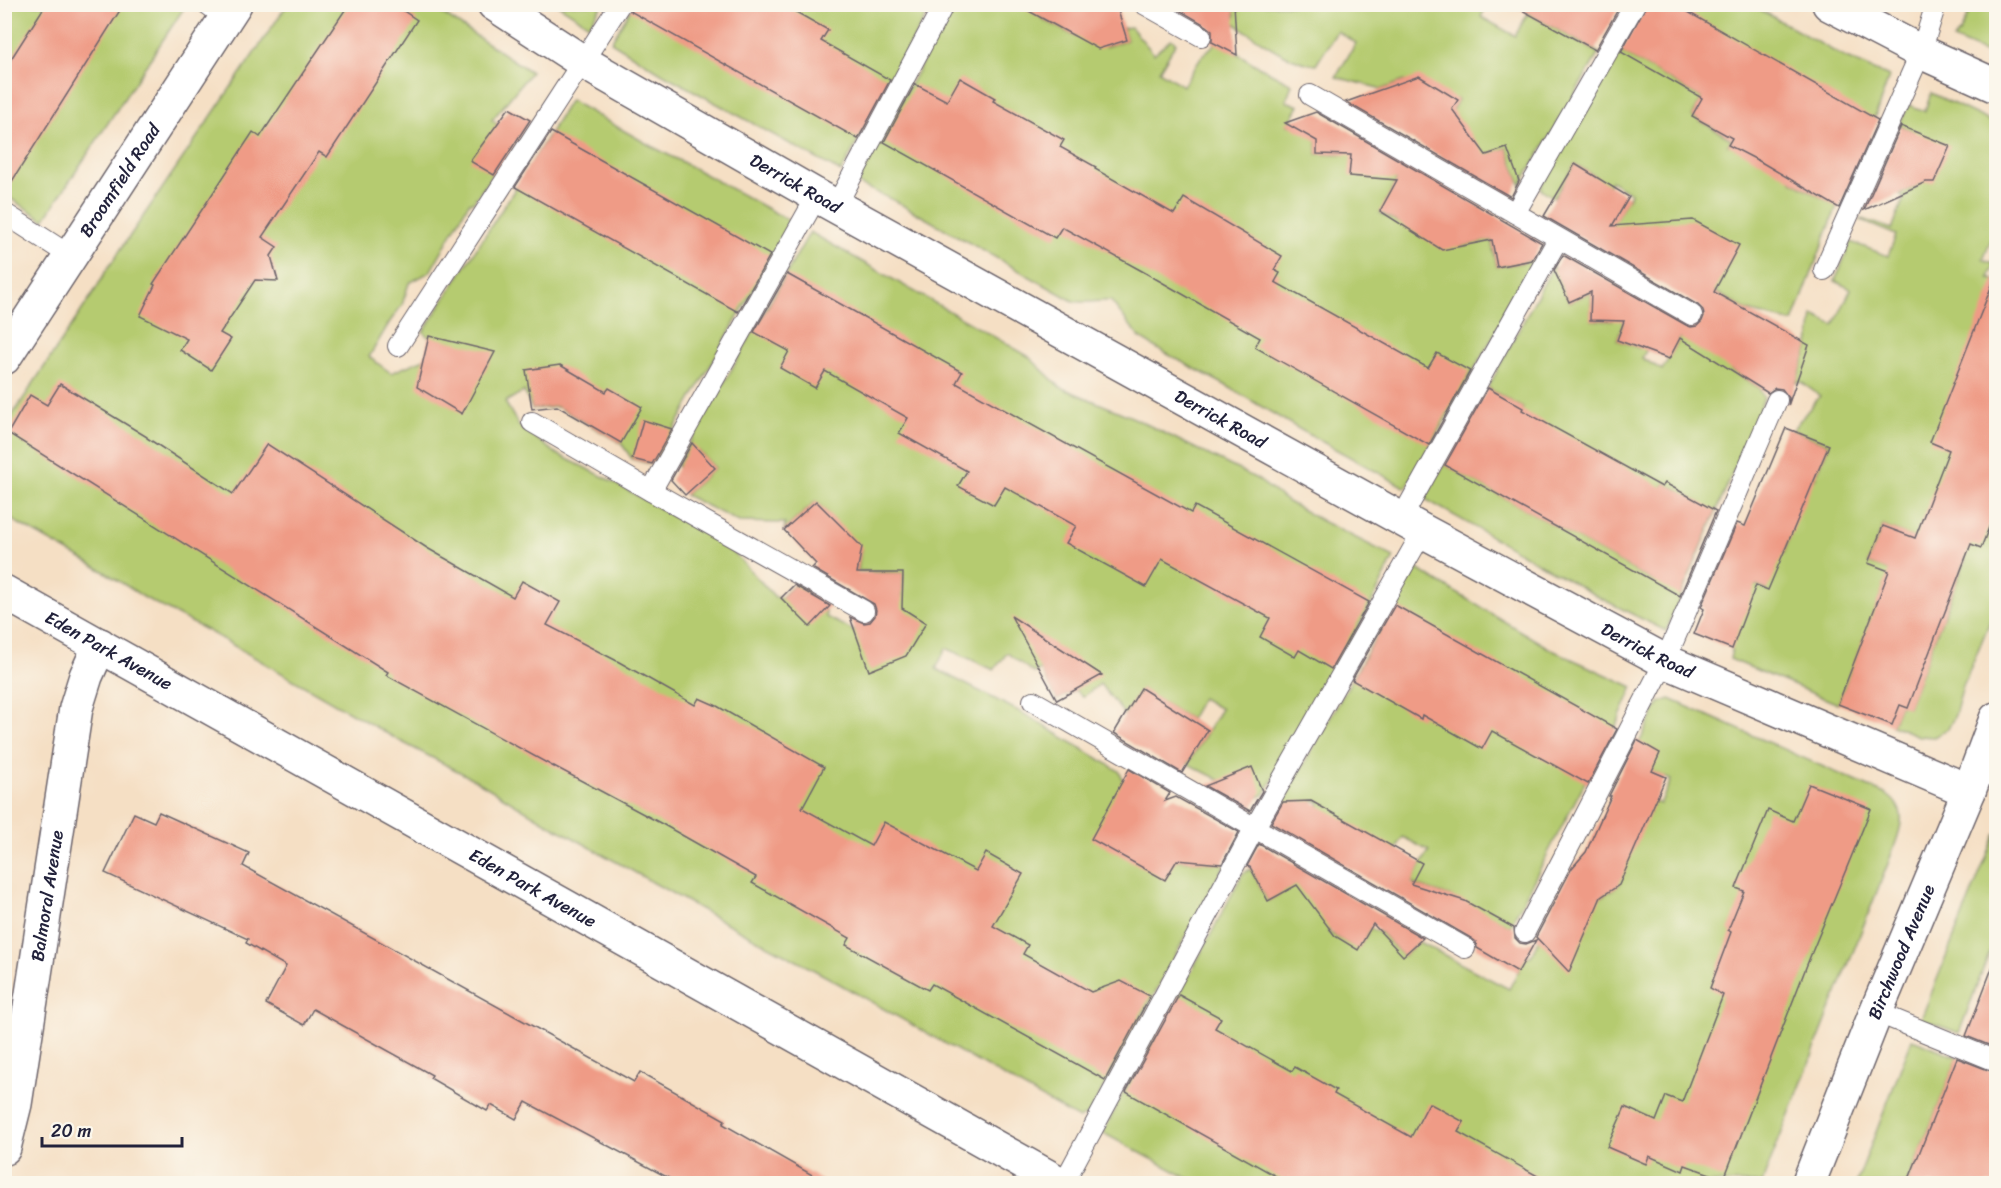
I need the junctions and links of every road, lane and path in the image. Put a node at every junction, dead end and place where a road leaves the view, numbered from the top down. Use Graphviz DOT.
graph roads {
  1 [pos="494,4"];
  2 [pos="621,4"];
  3 [pos="944,4"];
  4 [pos="1144,4"];
  5 [pos="1635,4"];
  6 [pos="1828,4"];
  7 [pos="1936,4"];
  8 [pos="223,9"];
  9 [pos="1202,36"];
  10 [pos="1921,52"];
  11 [pos="583,62"];
  12 [pos="1996,86"];
  13 [pos="1310,94"];
  14 [pos="827,201"];
  15 [pos="4,213"];
  16 [pos="1515,213"];
  17 [pos="1558,239"];
  18 [pos="72,256"];
  19 [pos="1824,270"];
  20 [pos="1692,315"];
  21 [pos="398,346"];
  22 [pos="4,358"];
  23 [pos="1777,400"];
  24 [pos="532,422"];
  25 [pos="651,491"];
  26 [pos="1412,525"];
  27 [pos="4,592"];
  28 [pos="864,611"];
  29 [pos="100,645"];
  30 [pos="1665,661"];
  31 [pos="1033,701"];
  32 [pos="1996,719"];
  33 [pos="1969,791"];
  34 [pos="1254,829"];
  35 [pos="1525,932"];
  36 [pos="1465,948"];
  37 [pos="1876,1012"];
  38 [pos="1996,1060"];
  39 [pos="4,1148"];
  40 [pos="1062,1184"];
  41 [pos="1808,1184"];
  1 -- 11 [label="street, Derrick Road"];
  2 -- 11 [label="lane"];
  3 -- 14 [label="lane"];
  4 -- 9 [label="lane"];
  5 -- 16 [label="lane"];
  6 -- 10 [label="street"];
  7 -- 10 [label="lane"];
  8 -- 18 [label="street, Broomfield Road"];
  10 -- 12 [label="street"];
  10 -- 19 [label="lane"];
  11 -- 14 [label="street, Derrick Road"];
  11 -- 21 [label="lane"];
  13 -- 16 [label="lane"];
  14 -- 25 [label="lane"];
  14 -- 26 [label="street, Derrick Road"];
  15 -- 18 [label="lane"];
  16 -- 17 [label="lane"];
  17 -- 20 [label="lane"];
  17 -- 26 [label="lane"];
  18 -- 22 [label="street, Broomfield Road"];
  23 -- 30 [label="lane"];
  24 -- 25 [label="lane"];
  25 -- 28 [label="lane"];
  26 -- 30 [label="street, Derrick Road"];
  26 -- 34 [label="lane"];
  27 -- 29 [label="street, Eden Park Avenue"];
  29 -- 39 [label="street, Balmoral Avenue"];
  29 -- 40 [label="street, Eden Park Avenue"];
  30 -- 33 [label="street, Derrick Road"];
  30 -- 35 [label="lane"];
  31 -- 34 [label="lane"];
  32 -- 33 [label="street, Birchwood Avenue"];
  33 -- 37 [label="street, Birchwood Avenue"];
  34 -- 36 [label="lane"];
  34 -- 40 [label="lane"];
  37 -- 38 [label="lane"];
  37 -- 41 [label="street, Birchwood Avenue"];
}
